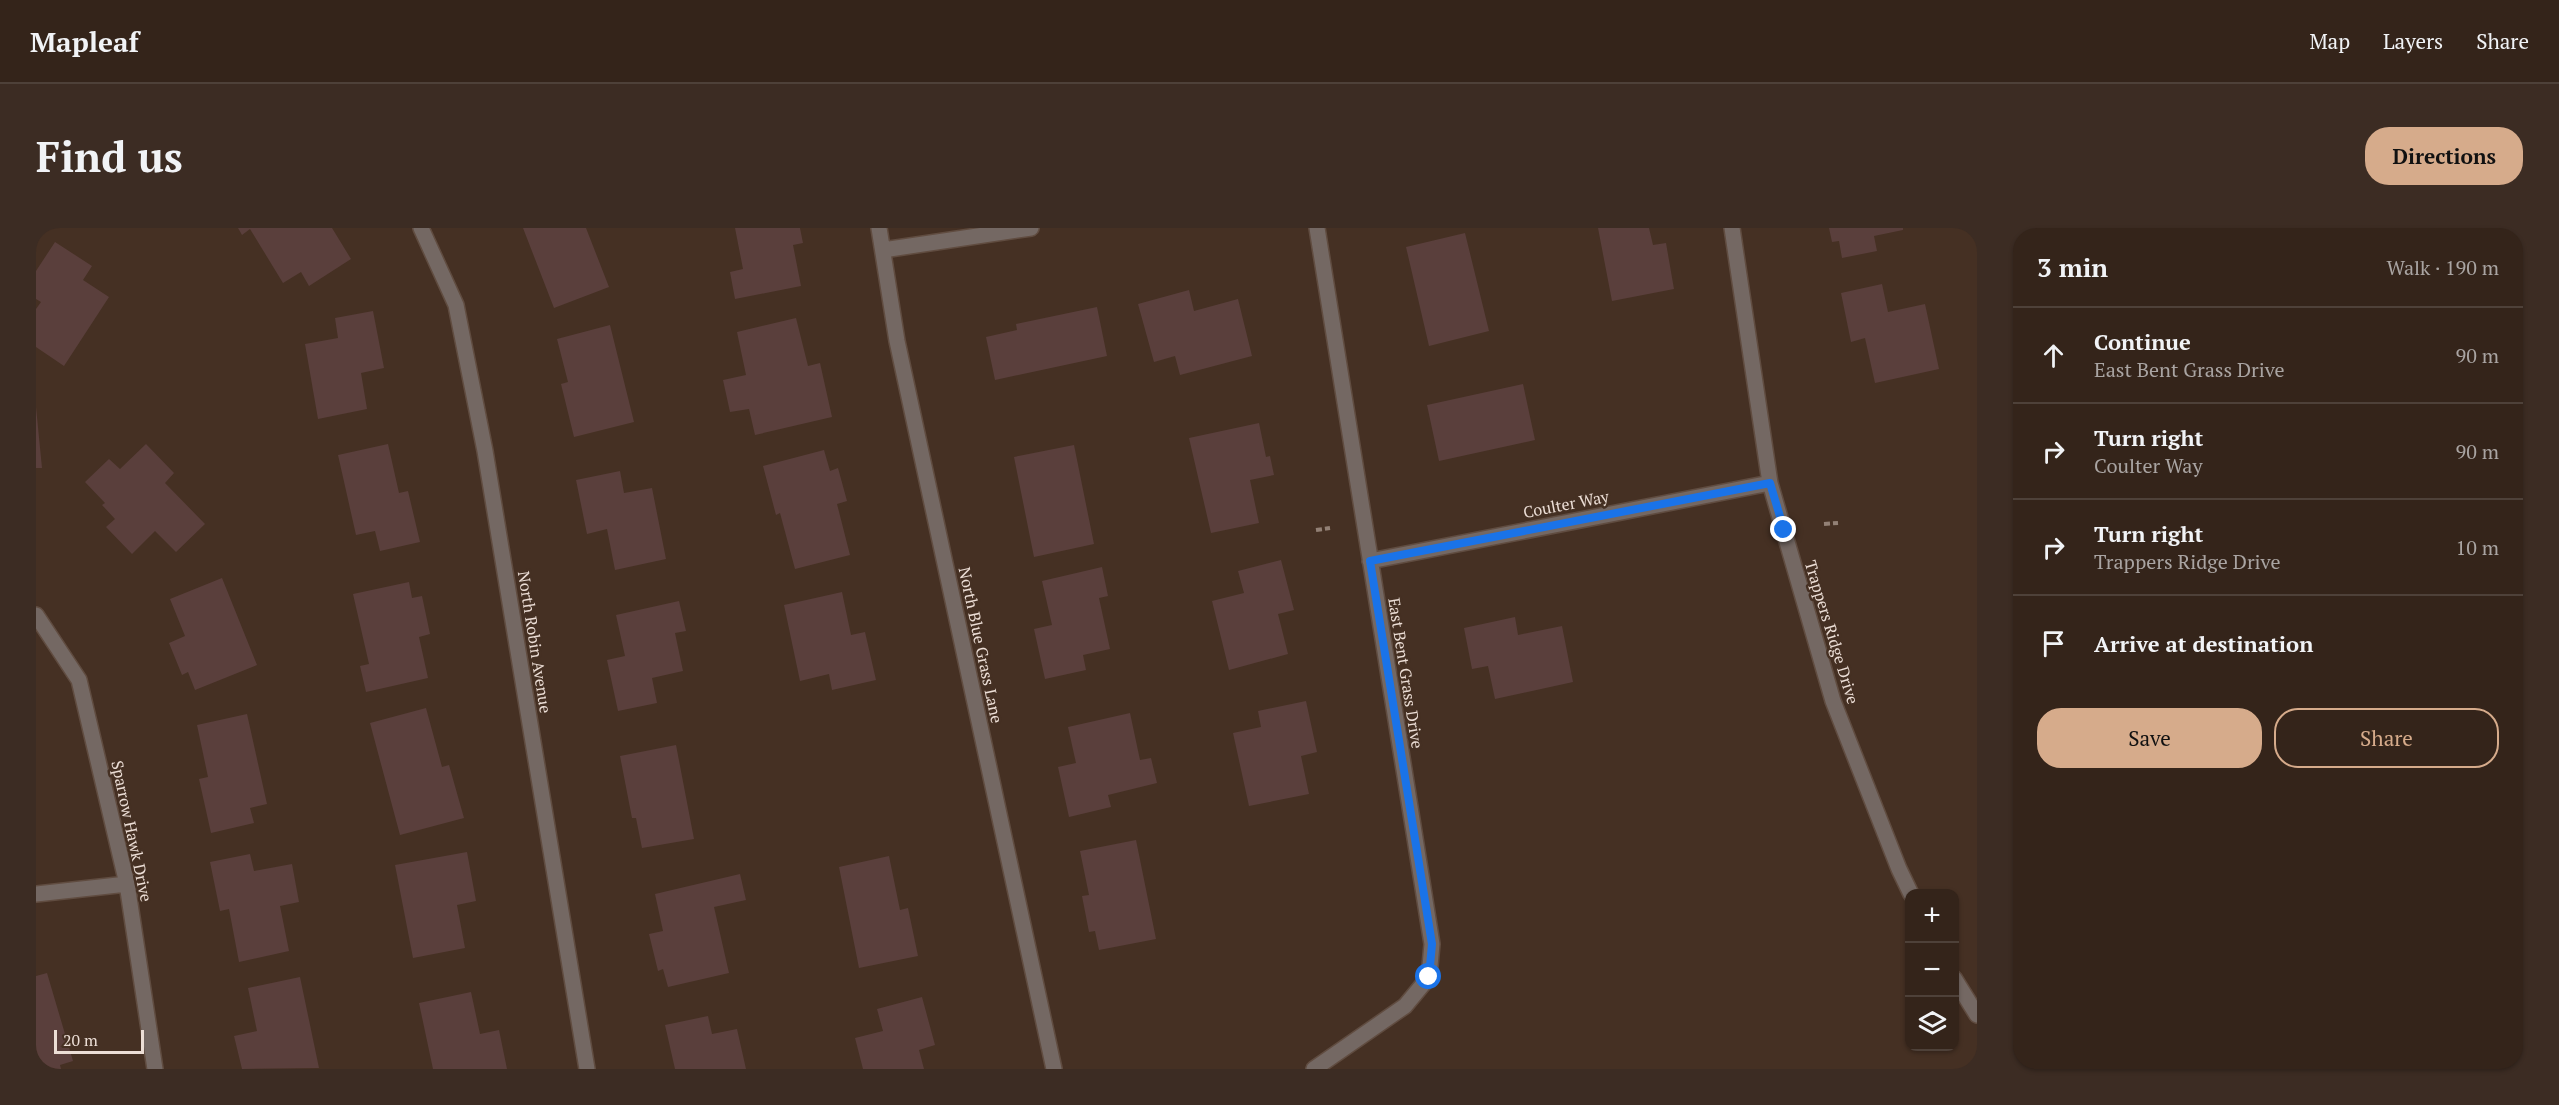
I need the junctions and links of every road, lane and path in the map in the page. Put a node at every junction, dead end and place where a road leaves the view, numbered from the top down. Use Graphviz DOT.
graph roads {
  1 [pos="421,228"];
  2 [pos="879,228"];
  3 [pos="1031,228"];
  4 [pos="1317,228"];
  5 [pos="1732,228"];
  6 [pos="883,250"];
  7 [pos="1770,483"];
  8 [pos="1838,523"];
  9 [pos="1824,524"];
  10 [pos="1330,528"];
  11 [pos="1316,530"];
  12 [pos="1370,561"];
  13 [pos="36,615"];
  14 [pos="127,884"];
  15 [pos="1909,889"];
  16 [pos="36,894"];
  17 [pos="1959,986"];
  18 [pos="1977,1015"];
  19 [pos="155,1069"];
  20 [pos="587,1069"];
  21 [pos="1054,1069"];
  22 [pos="1314,1069"];
  1 -- 20 [label="street, North Robin Avenue"];
  2 -- 6 [label="street, North Blue Grass Lane"];
  3 -- 6 [label="street"];
  4 -- 12 [label="street, East Bent Grass Drive"];
  5 -- 7 [label="street, Trappers Ridge Drive"];
  6 -- 21 [label="street, North Blue Grass Lane"];
  7 -- 12 [label="street, Coulter Way"];
  7 -- 15 [label="street, Trappers Ridge Drive"];
  8 -- 9 [label="path"];
  10 -- 11 [label="path"];
  12 -- 22 [label="street, East Bent Grass Drive"];
  13 -- 14 [label="street, Sparrow Hawk Drive"];
  14 -- 16 [label="street"];
  14 -- 19 [label="street, Sparrow Hawk Drive"];
  17 -- 18 [label="street"];
}
